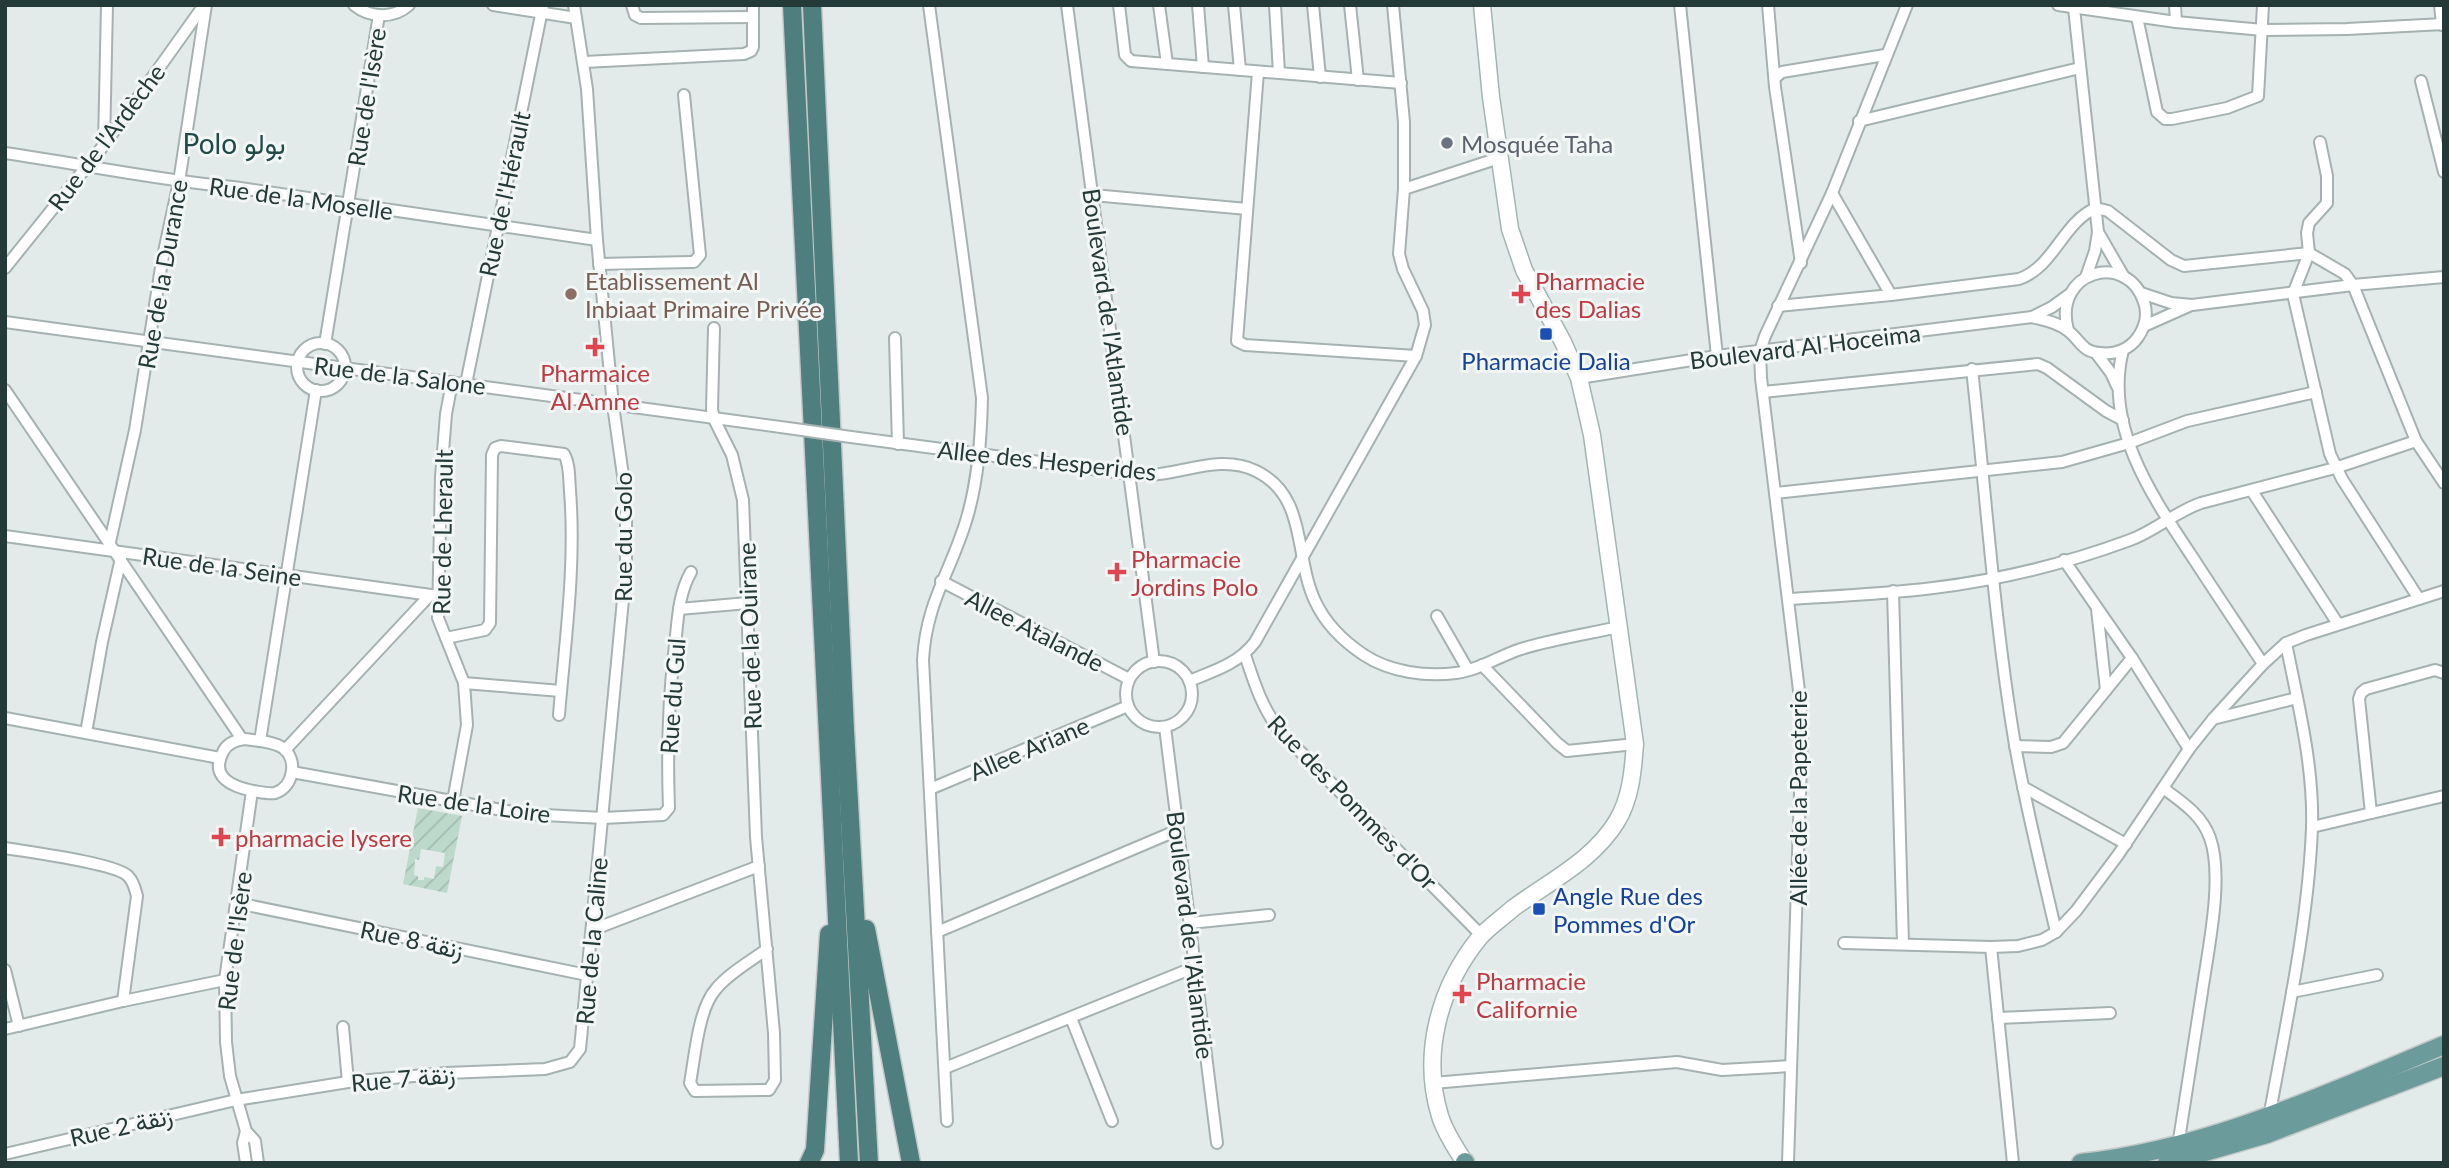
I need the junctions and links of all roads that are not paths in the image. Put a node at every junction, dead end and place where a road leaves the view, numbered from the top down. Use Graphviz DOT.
graph roads {
  1 [pos="107,5"];
  2 [pos="205,5"];
  3 [pos="354,5"];
  4 [pos="410,5"];
  5 [pos="493,5"];
  6 [pos="574,5"];
  7 [pos="632,5"];
  8 [pos="792,5"];
  9 [pos="812,5"];
  10 [pos="929,5"];
  11 [pos="1068,5"];
  12 [pos="1119,5"];
  13 [pos="1159,5"];
  14 [pos="1198,5"];
  15 [pos="1234,5"];
  16 [pos="1275,5"];
  17 [pos="1313,5"];
  18 [pos="1350,5"];
  19 [pos="1392,5"];
  20 [pos="1482,5"];
  21 [pos="1680,5"];
  22 [pos="1768,5"];
  23 [pos="1907,5"];
  24 [pos="2058,5"];
  25 [pos="2175,5"];
  26 [pos="2263,5"];
  27 [pos="2441,5"];
  28 [pos="2074,8"];
  29 [pos="542,10"];
  30 [pos="753,11"];
  31 [pos="379,15"];
  32 [pos="2137,17"];
  33 [pos="576,18"];
  34 [pos="2176,22"];
  35 [pos="2443,24"];
  36 [pos="2263,30"];
  37 [pos="1885,55"];
  38 [pos="584,62"];
  39 [pos="1167,64"];
  40 [pos="1203,67"];
  41 [pos="2080,68"];
  42 [pos="1240,70"];
  43 [pos="1258,72"];
  44 [pos="1279,73"];
  45 [pos="1320,77"];
  46 [pos="1776,77"];
  47 [pos="1358,80"];
  48 [pos="2421,81"];
  49 [pos="1401,83"];
  50 [pos="684,95"];
  51 [pos="1859,121"];
  52 [pos="2320,142"];
  53 [pos="104,145"];
  54 [pos="5,153"];
  55 [pos="1499,158"];
  56 [pos="88,165"];
  57 [pos="2444,172"];
  58 [pos="179,182"];
  59 [pos="1404,188"];
  60 [pos="1832,193"];
  61 [pos="1093,195"];
  62 [pos="348,204"];
  63 [pos="2095,208"];
  64 [pos="1247,209"];
  65 [pos="497,226"];
  66 [pos="2098,232"];
  67 [pos="597,240"];
  68 [pos="2309,253"];
  69 [pos="1801,262"];
  70 [pos="599,264"];
  71 [pos="5,268"];
  72 [pos="2086,277"];
  73 [pos="2124,277"];
  74 [pos="2444,277"];
  75 [pos="2353,285"];
  76 [pos="2141,293"];
  77 [pos="2070,294"];
  78 [pos="2293,294"];
  79 [pos="1891,295"];
  80 [pos="2192,305"];
  81 [pos="1778,306"];
  82 [pos="2032,317"];
  83 [pos="5,322"];
  84 [pos="2144,326"];
  85 [pos="714,328"];
  86 [pos="2068,330"];
  87 [pos="895,338"];
  88 [pos="149,341"];
  89 [pos="325,344"];
  90 [pos="2123,350"];
  91 [pos="1760,351"];
  92 [pos="2096,353"];
  93 [pos="1416,356"];
  94 [pos="1717,356"];
  95 [pos="298,362"];
  96 [pos="344,368"];
  97 [pos="1972,369"];
  98 [pos="1579,378"];
  99 [pos="452,382"];
  100 [pos="466,384"];
  101 [pos="2118,388"];
  102 [pos="5,390"];
  103 [pos="316,390"];
  104 [pos="1763,392"];
  105 [pos="2316,392"];
  106 [pos="613,405"];
  107 [pos="714,419"];
  108 [pos="2123,420"];
  109 [pos="852,437"];
  110 [pos="2416,441"];
  111 [pos="2129,443"];
  112 [pos="898,444"];
  113 [pos="979,455"];
  114 [pos="2335,468"];
  115 [pos="1983,472"];
  116 [pos="1130,474"];
  117 [pos="2444,483"];
  118 [pos="2252,491"];
  119 [pos="1776,493"];
  120 [pos="2168,520"];
  121 [pos="5,536"];
  122 [pos="116,551"];
  123 [pos="1303,555"];
  124 [pos="2064,560"];
  125 [pos="691,572"];
  126 [pos="287,576"];
  127 [pos="1993,578"];
  128 [pos="941,581"];
  129 [pos="1893,591"];
  130 [pos="2444,591"];
  131 [pos="434,596"];
  132 [pos="1789,599"];
  133 [pos="2420,599"];
  134 [pos="748,603"];
  135 [pos="2096,605"];
  136 [pos="679,609"];
  137 [pos="1437,616"];
  138 [pos="2338,624"];
  139 [pos="1619,627"];
  140 [pos="446,638"];
  141 [pos="2286,643"];
  142 [pos="1245,655"];
  143 [pos="2132,658"];
  144 [pos="1154,662"];
  145 [pos="2263,664"];
  146 [pos="1482,665"];
  147 [pos="1468,670"];
  148 [pos="2444,673"];
  149 [pos="1129,679"];
  150 [pos="1189,681"];
  151 [pos="464,683"];
  152 [pos="2106,690"];
  153 [pos="561,691"];
  154 [pos="2297,698"];
  155 [pos="1128,706"];
  156 [pos="559,715"];
  157 [pos="5,718"];
  158 [pos="2213,719"];
  159 [pos="1164,727"];
  160 [pos="86,733"];
  161 [pos="242,739"];
  162 [pos="260,741"];
  163 [pos="1634,744"];
  164 [pos="2015,746"];
  165 [pos="2189,749"];
  166 [pos="285,750"];
  167 [pos="220,758"];
  168 [pos="292,772"];
  169 [pos="2023,787"];
  170 [pos="2163,788"];
  171 [pos="930,789"];
  172 [pos="252,791"];
  173 [pos="2444,796"];
  174 [pos="453,801"];
  175 [pos="2371,813"];
  176 [pos="659,816"];
  177 [pos="603,818"];
  178 [pos="2312,827"];
  179 [pos="1178,830"];
  180 [pos="2126,844"];
  181 [pos="835,845"];
  182 [pos="5,848"];
  183 [pos="759,866"];
  184 [pos="854,876"];
  185 [pos="237,903"];
  186 [pos="1269,915"];
  187 [pos="1190,923"];
  188 [pos="592,930"];
  189 [pos="937,932"];
  190 [pos="2056,932"];
  191 [pos="1482,935"];
  192 [pos="1844,943"];
  193 [pos="1903,944"];
  194 [pos="1991,947"];
  195 [pos="767,949"];
  196 [pos="1195,967"];
  197 [pos="5,970"];
  198 [pos="587,975"];
  199 [pos="2377,975"];
  200 [pos="225,980"];
  201 [pos="2292,992"];
  202 [pos="123,1001"];
  203 [pos="2110,1013"];
  204 [pos="1071,1018"];
  205 [pos="1998,1018"];
  206 [pos="19,1026"];
  207 [pos="343,1027"];
  208 [pos="5,1029"];
  209 [pos="2444,1045"];
  210 [pos="570,1062"];
  211 [pos="1791,1066"];
  212 [pos="2444,1066"];
  213 [pos="945,1068"];
  214 [pos="348,1082"];
  215 [pos="1433,1083"];
  216 [pos="236,1100"];
  217 [pos="947,1121"];
  218 [pos="1112,1122"];
  219 [pos="2268,1126"];
  220 [pos="246,1131"];
  221 [pos="1217,1143"];
  222 [pos="2178,1146"];
  223 [pos="5,1154"];
  224 [pos="1465,1162"];
  225 [pos="246,1163"];
  226 [pos="258,1163"];
  227 [pos="809,1163"];
  228 [pos="849,1163"];
  229 [pos="869,1163"];
  230 [pos="911,1163"];
  231 [pos="1788,1163"];
  232 [pos="2013,1163"];
  233 [pos="2081,1163"];
  234 [pos="2167,1163"];
  1 -- 53 [label="street"];
  2 -- 53 [label="street, Rue de l'Ardèche"];
  2 -- 58 [label="street, Rue de la Durance"];
  3 -- 31 [label="street"];
  4 -- 31 [label="street"];
  5 -- 29 [label="street"];
  6 -- 33 [label="street, Rue du Golo"];
  7 -- 30 [label="street"];
  8 -- 181 [label="highway"];
  9 -- 184 [label="highway"];
  10 -- 113 [label="street"];
  11 -- 61 [label="street, Boulevard de l'Atlantide"];
  12 -- 39 [label="street"];
  13 -- 39 [label="street"];
  14 -- 40 [label="street"];
  15 -- 42 [label="street"];
  16 -- 44 [label="street"];
  17 -- 45 [label="street"];
  18 -- 47 [label="street"];
  19 -- 49 [label="street"];
  20 -- 55 [label="main road"];
  21 -- 94 [label="street"];
  22 -- 46 [label="street"];
  23 -- 37 [label="street"];
  24 -- 28 [label="street"];
  25 -- 34 [label="street"];
  26 -- 36 [label="street"];
  27 -- 35 [label="street"];
  28 -- 32 [label="street"];
  28 -- 41 [label="street"];
  29 -- 33 [label="street"];
  29 -- 65 [label="street, Rue de l'Hérault"];
  30 -- 38 [label="street"];
  31 -- 62 [label="street, Rue de l'Isère"];
  32 -- 34 [label="street"];
  32 -- 36 [label="street"];
  33 -- 38 [label="street, Rue du Golo"];
  34 -- 36 [label="street"];
  35 -- 36 [label="street"];
  37 -- 46 [label="street"];
  37 -- 51 [label="street"];
  38 -- 67 [label="street, Rue du Golo"];
  39 -- 40 [label="street"];
  40 -- 42 [label="street"];
  41 -- 51 [label="street"];
  41 -- 63 [label="street"];
  42 -- 43 [label="street"];
  43 -- 44 [label="street"];
  43 -- 64 [label="street"];
  44 -- 45 [label="street"];
  45 -- 47 [label="street"];
  46 -- 69 [label="street"];
  47 -- 49 [label="street"];
  48 -- 57 [label="street"];
  49 -- 59 [label="street"];
  50 -- 70 [label="street"];
  51 -- 60 [label="street"];
  52 -- 68 [label="street"];
  53 -- 56 [label="street, Rue de l'Ardèche"];
  54 -- 56 [label="street, Rue de la Moselle"];
  55 -- 59 [label="street"];
  55 -- 98 [label="main road"];
  56 -- 58 [label="street, Rue de la Moselle"];
  56 -- 71 [label="street, Rue de l'Ardèche"];
  58 -- 62 [label="street, Rue de la Moselle"];
  58 -- 88 [label="street, Rue de la Durance"];
  59 -- 93 [label="street"];
  60 -- 69 [label="street"];
  60 -- 79 [label="street"];
  61 -- 64 [label="street"];
  61 -- 116 [label="street, Boulevard de l'Atlantide"];
  62 -- 65 [label="street, Rue de la Moselle"];
  62 -- 89 [label="street, Rue de l'Isère"];
  63 -- 66 [label="street"];
  63 -- 68 [label="street"];
  63 -- 79 [label="street"];
  64 -- 93 [label="street"];
  65 -- 67 [label="street, Rue de la Moselle"];
  65 -- 100 [label="street, Rue de l'Hérault"];
  66 -- 72 [label="street"];
  66 -- 73 [label="street"];
  67 -- 70 [label="street, Rue du Golo"];
  68 -- 75 [label="street"];
  68 -- 78 [label="street"];
  69 -- 81 [label="street"];
  70 -- 106 [label="street, Rue du Golo"];
  72 -- 73 [label="street"];
  72 -- 77 [label="street"];
  73 -- 76 [label="street"];
  74 -- 75 [label="street"];
  75 -- 78 [label="street"];
  75 -- 110 [label="street"];
  76 -- 80 [label="street"];
  76 -- 84 [label="street"];
  77 -- 82 [label="street, Boulevard Al Hoceima"];
  77 -- 86 [label="street"];
  78 -- 80 [label="street"];
  78 -- 105 [label="street"];
  79 -- 81 [label="street"];
  80 -- 84 [label="street"];
  81 -- 91 [label="street"];
  82 -- 86 [label="street, Boulevard Al Hoceima"];
  82 -- 91 [label="street, Boulevard Al Hoceima"];
  83 -- 88 [label="street, Rue de la Salone"];
  84 -- 90 [label="street"];
  85 -- 107 [label="street, Rue de la Ouirane"];
  86 -- 92 [label="street"];
  87 -- 112 [label="street"];
  88 -- 95 [label="street, Rue de la Salone"];
  88 -- 122 [label="street, Rue de la Durance"];
  89 -- 95 [label="street"];
  89 -- 96 [label="street"];
  90 -- 92 [label="street"];
  90 -- 101 [label="street"];
  91 -- 94 [label="street, Boulevard Al Hoceima"];
  91 -- 104 [label="street, Allée de la Papeterie"];
  92 -- 101 [label="street"];
  93 -- 123 [label="street"];
  94 -- 98 [label="street, Boulevard Al Hoceima"];
  95 -- 96 [label="street, Rue de la Salone"];
  95 -- 103 [label="street"];
  96 -- 99 [label="street, Rue de la Salone"];
  96 -- 103 [label="street"];
  97 -- 104 [label="street"];
  97 -- 108 [label="street"];
  97 -- 115 [label="street"];
  98 -- 139 [label="main road"];
  99 -- 100 [label="street, Rue de la Salone"];
  99 -- 131 [label="street, Rue de Lherault"];
  100 -- 106 [label="street, Rue de la Salone"];
  101 -- 108 [label="street"];
  102 -- 122 [label="street"];
  103 -- 126 [label="street"];
  104 -- 119 [label="street, Allée de la Papeterie"];
  105 -- 111 [label="street"];
  105 -- 114 [label="street"];
  106 -- 107 [label="street, Rue de la Salone"];
  106 -- 177 [label="street, Rue du Golo"];
  107 -- 109 [label="street, Rue de la Salone, bridge"];
  107 -- 134 [label="street, Rue de la Ouirane"];
  108 -- 111 [label="street"];
  109 -- 112 [label="street, Allee des Hesperides"];
  110 -- 114 [label="street"];
  110 -- 117 [label="street"];
  111 -- 115 [label="street"];
  111 -- 120 [label="street"];
  112 -- 113 [label="street, Allee des Hesperides"];
  113 -- 116 [label="street, Allee des Hesperides"];
  113 -- 128 [label="street"];
  114 -- 118 [label="street"];
  114 -- 133 [label="street"];
  115 -- 119 [label="street"];
  115 -- 127 [label="street"];
  116 -- 123 [label="street, Allee des Hesperides"];
  116 -- 144 [label="street, Boulevard de l'Atlantide"];
  118 -- 120 [label="street"];
  118 -- 138 [label="street"];
  119 -- 132 [label="street, Allée de la Papeterie"];
  120 -- 124 [label="street"];
  120 -- 145 [label="street"];
  121 -- 122 [label="street, Rue de la Seine"];
  122 -- 126 [label="street, Rue de la Seine"];
  122 -- 160 [label="street, Rue de la Durance"];
  122 -- 161 [label="street"];
  123 -- 142 [label="street"];
  123 -- 147 [label="street, Allee des Hesperides"];
  124 -- 127 [label="street"];
  124 -- 135 [label="street"];
  125 -- 136 [label="street, Rue du Gul"];
  126 -- 131 [label="street, Rue de la Seine"];
  126 -- 162 [label="street"];
  127 -- 129 [label="street"];
  127 -- 164 [label="street"];
  128 -- 149 [label="street, Allee Atalande"];
  128 -- 171 [label="street"];
  129 -- 132 [label="street"];
  129 -- 193 [label="street"];
  130 -- 133 [label="street"];
  131 -- 140 [label="street, Rue de Lherault"];
  131 -- 166 [label="street"];
  132 -- 211 [label="street, Allée de la Papeterie"];
  133 -- 138 [label="street"];
  134 -- 136 [label="street"];
  134 -- 183 [label="street, Rue de la Ouirane"];
  135 -- 143 [label="street"];
  135 -- 152 [label="street"];
  136 -- 176 [label="street, Rue du Gul"];
  137 -- 147 [label="street"];
  138 -- 141 [label="street"];
  139 -- 146 [label="street, Allee des Hesperides"];
  139 -- 163 [label="main road"];
  140 -- 151 [label="street, Rue de Lherault"];
  140 -- 153 [label="street"];
  141 -- 145 [label="street"];
  141 -- 154 [label="street"];
  142 -- 150 [label="street"];
  142 -- 191 [label="street, Rue des Pommes d'Or"];
  143 -- 152 [label="street"];
  143 -- 165 [label="street"];
  144 -- 149 [label="street"];
  144 -- 150 [label="street"];
  145 -- 158 [label="street"];
  146 -- 147 [label="street, Allee des Hesperides"];
  146 -- 163 [label="street"];
  148 -- 175 [label="street"];
  149 -- 155 [label="street"];
  150 -- 159 [label="street"];
  151 -- 153 [label="street"];
  151 -- 174 [label="street, Rue de Lherault"];
  152 -- 164 [label="street"];
  153 -- 156 [label="street"];
  154 -- 158 [label="street"];
  154 -- 178 [label="street"];
  155 -- 159 [label="street"];
  155 -- 171 [label="street, Allee Ariane"];
  157 -- 160 [label="street"];
  158 -- 165 [label="street"];
  159 -- 179 [label="street, Boulevard de l'Atlantide"];
  160 -- 167 [label="street"];
  161 -- 162 [label="street"];
  161 -- 167 [label="street"];
  162 -- 166 [label="street"];
  163 -- 191 [label="main road"];
  164 -- 169 [label="street"];
  165 -- 170 [label="street"];
  166 -- 168 [label="street"];
  167 -- 172 [label="street"];
  168 -- 172 [label="street"];
  168 -- 174 [label="street, Rue de la Loire"];
  169 -- 180 [label="street"];
  169 -- 190 [label="street"];
  170 -- 180 [label="street"];
  170 -- 222 [label="street"];
  171 -- 189 [label="street"];
  172 -- 185 [label="street, Rue de l'Isère"];
  173 -- 175 [label="street"];
  174 -- 177 [label="street, Rue de la Loire"];
  175 -- 178 [label="street"];
  176 -- 177 [label="street, Rue de la Loire"];
  177 -- 188 [label="street, Rue de la Caline"];
  178 -- 201 [label="street"];
  179 -- 187 [label="street, Boulevard de l'Atlantide"];
  179 -- 189 [label="street"];
  180 -- 190 [label="street"];
  181 -- 227 [label="highway"];
  181 -- 228 [label="highway"];
  182 -- 202 [label="street"];
  183 -- 188 [label="street"];
  183 -- 195 [label="street, Rue de la Ouirane"];
  184 -- 229 [label="highway"];
  184 -- 230 [label="highway"];
  185 -- 198 [label="street, Rue 8 زنقة"];
  185 -- 200 [label="street, Rue de l'Isère"];
  186 -- 187 [label="street"];
  187 -- 196 [label="street, Boulevard de l'Atlantide"];
  188 -- 198 [label="street, Rue de la Caline"];
  189 -- 213 [label="street"];
  190 -- 194 [label="street"];
  191 -- 215 [label="main road"];
  192 -- 193 [label="street"];
  193 -- 194 [label="street"];
  194 -- 205 [label="street"];
  195 -- 195 [label="street, Rue de la Ouirane"];
  196 -- 204 [label="street"];
  196 -- 221 [label="street, Boulevard de l'Atlantide"];
  197 -- 206 [label="street"];
  198 -- 210 [label="street, Rue de la Caline"];
  199 -- 201 [label="street"];
  200 -- 202 [label="street"];
  200 -- 216 [label="street, Rue de l'Isère"];
  201 -- 219 [label="street"];
  202 -- 206 [label="street"];
  203 -- 205 [label="street"];
  204 -- 213 [label="street"];
  204 -- 218 [label="street"];
  205 -- 232 [label="street"];
  206 -- 208 [label="street"];
  207 -- 214 [label="street"];
  209 -- 219 [label="main road"];
  210 -- 214 [label="street, Rue 7 زنقة"];
  211 -- 215 [label="street"];
  211 -- 231 [label="street, Allée de la Papeterie"];
  212 -- 219 [label="main road"];
  213 -- 217 [label="street"];
  214 -- 216 [label="street, Rue 7 زنقة"];
  215 -- 224 [label="main road"];
  216 -- 220 [label="street, Rue de l'Isère"];
  216 -- 223 [label="street, Rue 2 زنقة"];
  219 -- 222 [label="main road"];
  219 -- 234 [label="main road"];
  220 -- 225 [label="street, Rue de l'Isère"];
  220 -- 226 [label="street, Rue de l'Isère"];
  222 -- 233 [label="main road"];
}
